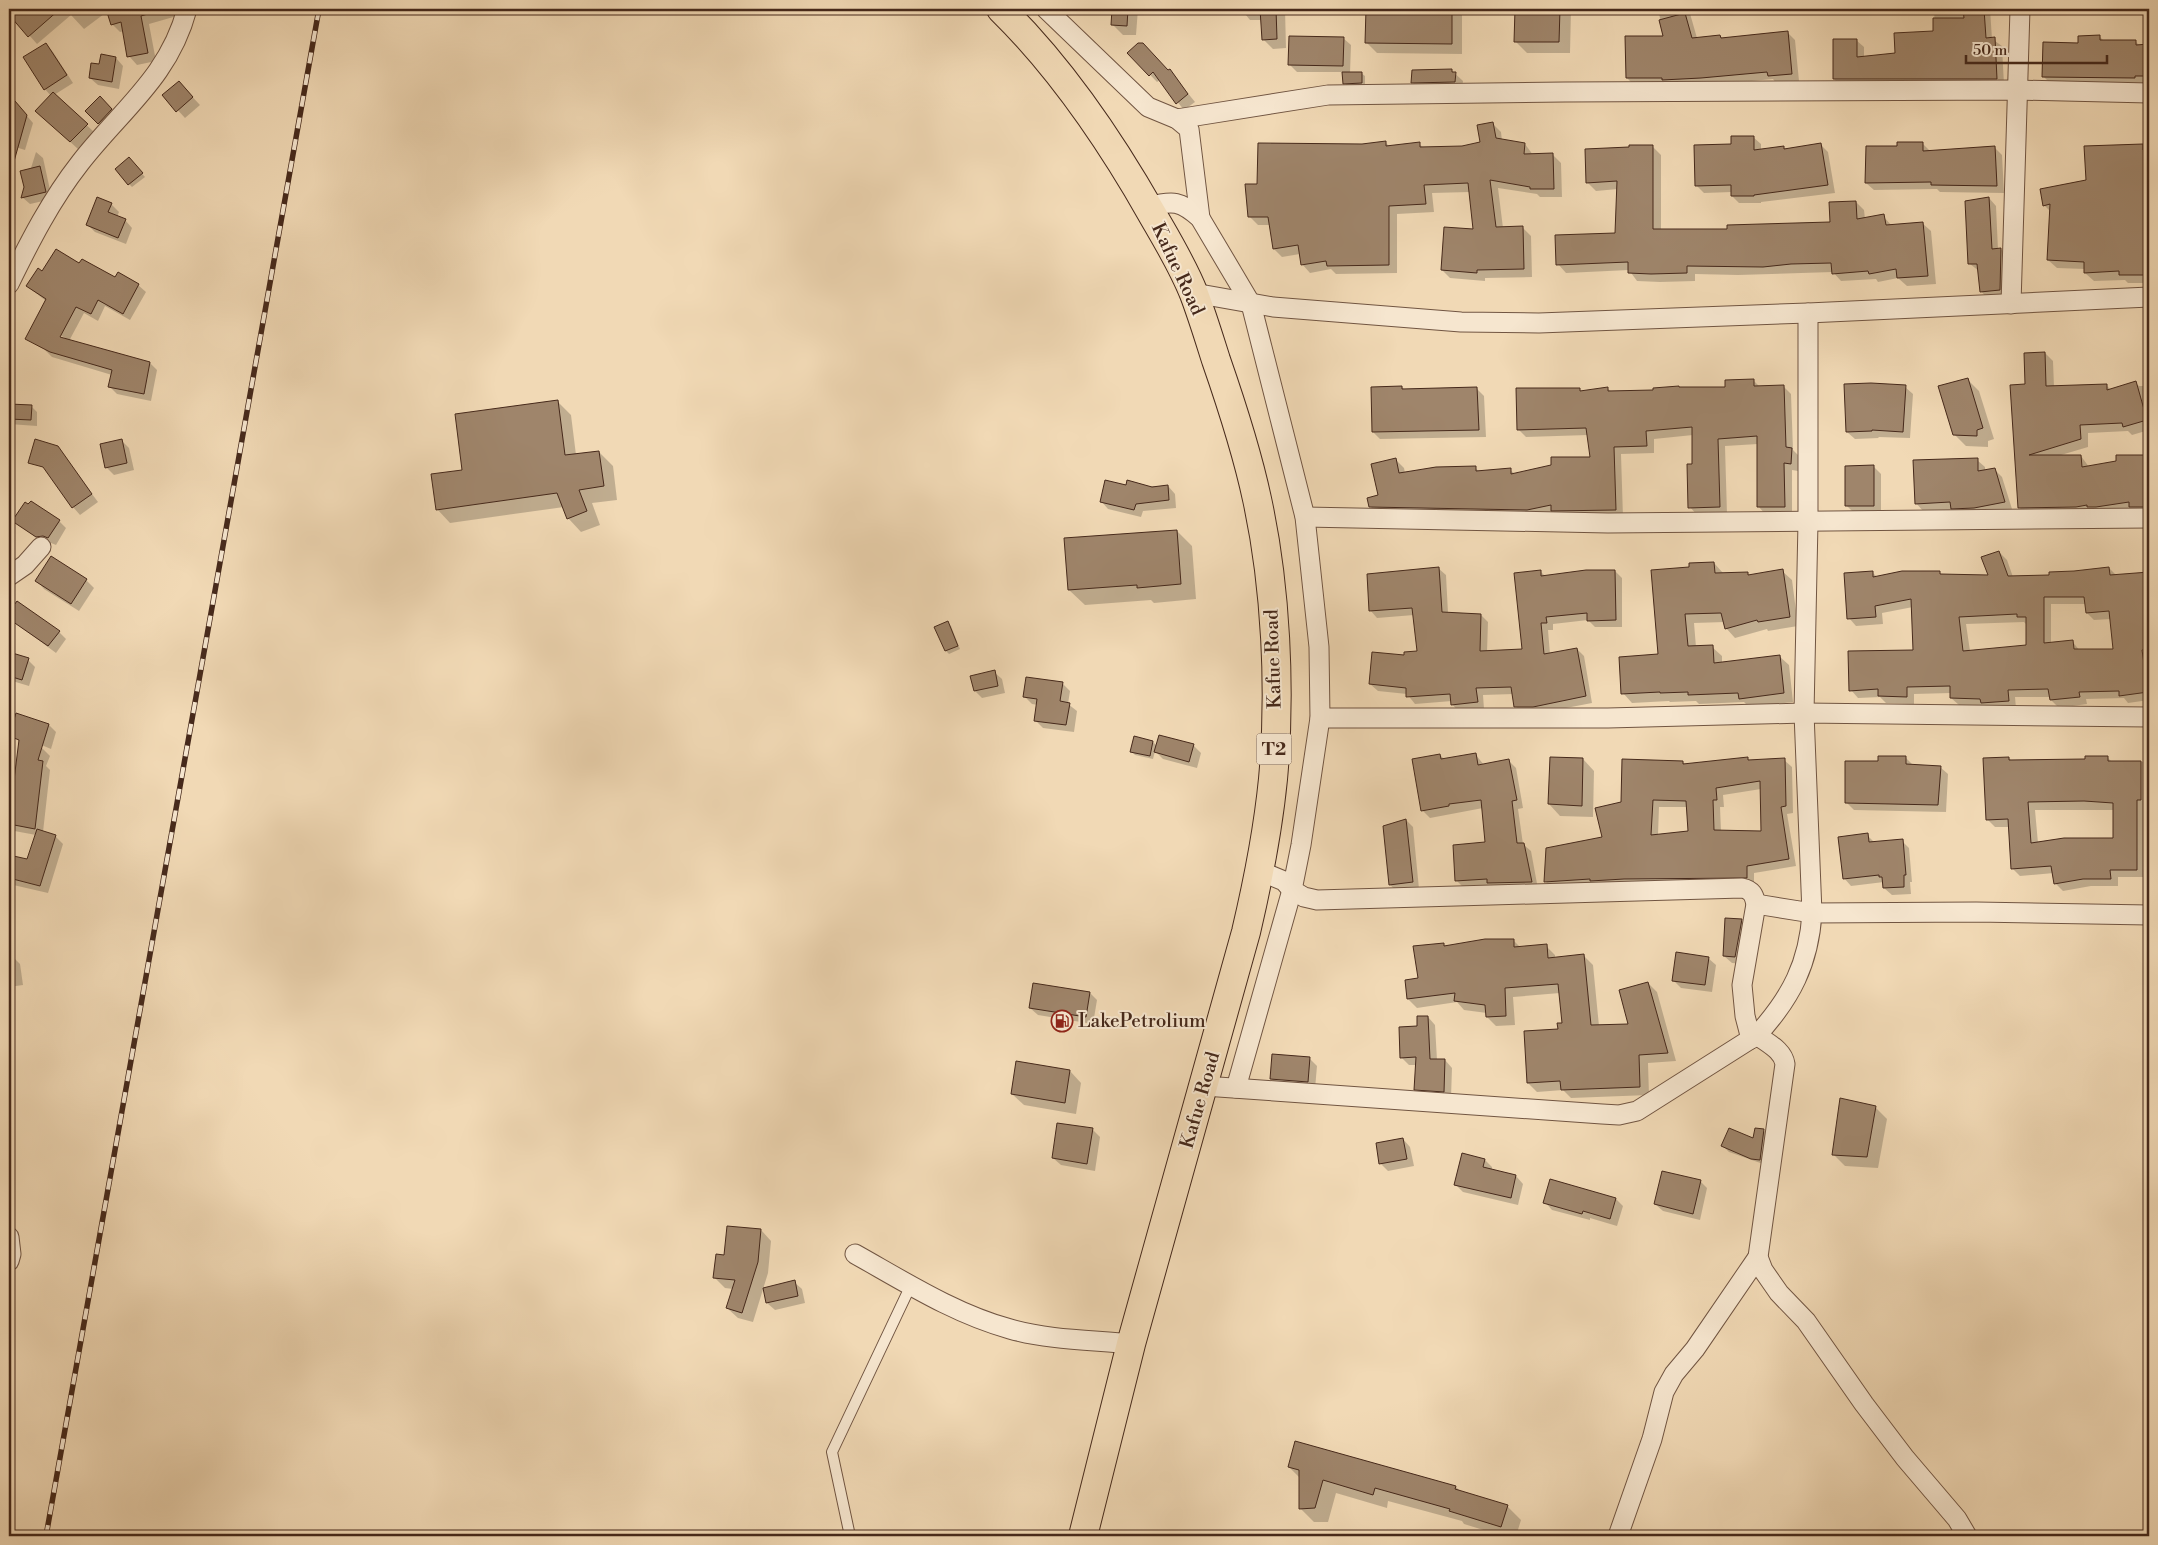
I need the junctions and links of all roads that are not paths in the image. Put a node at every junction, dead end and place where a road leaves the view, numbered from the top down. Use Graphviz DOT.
graph roads {
  1 [pos="187,9"];
  2 [pos="1001,9"];
  3 [pos="1046,9"];
  4 [pos="2020,9"];
  5 [pos="2017,90"];
  6 [pos="2149,93"];
  7 [pos="1177,119"];
  8 [pos="1148,207"];
  9 [pos="1200,218"];
  10 [pos="9,284"];
  11 [pos="1194,293"];
  12 [pos="2149,297"];
  13 [pos="1251,304"];
  14 [pos="2011,304"];
  15 [pos="1808,313"];
  16 [pos="1305,517"];
  17 [pos="2149,518"];
  18 [pos="1808,522"];
  19 [pos="41,546"];
  20 [pos="9,576"];
  21 [pos="1804,713"];
  22 [pos="2149,717"];
  23 [pos="1320,718"];
  24 [pos="1260,871"];
  25 [pos="1292,890"];
  26 [pos="1756,904"];
  27 [pos="1812,913"];
  28 [pos="2149,915"];
  29 [pos="1754,1037"];
  30 [pos="1204,1086"];
  31 [pos="1236,1088"];
  32 [pos="9,1237"];
  33 [pos="855,1254"];
  34 [pos="1758,1257"];
  35 [pos="9,1261"];
  36 [pos="911,1285"];
  37 [pos="1131,1344"];
  38 [pos="850,1536"];
  39 [pos="1083,1536"];
  40 [pos="1618,1536"];
  41 [pos="1967,1536"];
  1 -- 10 [label="street"];
  2 -- 8 [label="highway, Kafue Road / T2"];
  3 -- 7 [label="street"];
  4 -- 5 [label="street"];
  5 -- 6 [label="street"];
  5 -- 7 [label="street"];
  5 -- 14 [label="street"];
  7 -- 9 [label="street"];
  8 -- 9 [label="street"];
  8 -- 11 [label="highway, Kafue Road / T2"];
  9 -- 13 [label="street"];
  11 -- 13 [label="street"];
  11 -- 24 [label="highway, Kafue Road / T2"];
  12 -- 14 [label="street"];
  13 -- 15 [label="street"];
  13 -- 16 [label="street"];
  14 -- 15 [label="street"];
  15 -- 18 [label="street"];
  16 -- 18 [label="street"];
  16 -- 23 [label="street"];
  17 -- 18 [label="street"];
  18 -- 21 [label="street"];
  19 -- 20 [label="street"];
  21 -- 22 [label="street"];
  21 -- 23 [label="street"];
  21 -- 27 [label="street"];
  23 -- 25 [label="street"];
  24 -- 25 [label="street"];
  24 -- 30 [label="highway, Kafue Road / T2"];
  25 -- 26 [label="street"];
  25 -- 31 [label="street"];
  26 -- 27 [label="street"];
  26 -- 29 [label="street"];
  27 -- 28 [label="street"];
  27 -- 29 [label="street"];
  29 -- 31 [label="street"];
  29 -- 34 [label="street"];
  30 -- 31 [label="street"];
  30 -- 37 [label="highway, Kafue Road / T2"];
  32 -- 35 [label="street"];
  33 -- 36 [label="street"];
  34 -- 40 [label="street"];
  34 -- 41 [label="street"];
  36 -- 37 [label="street"];
  36 -- 38 [label="lane"];
  37 -- 39 [label="highway, Kafue Road / T2"];
}
